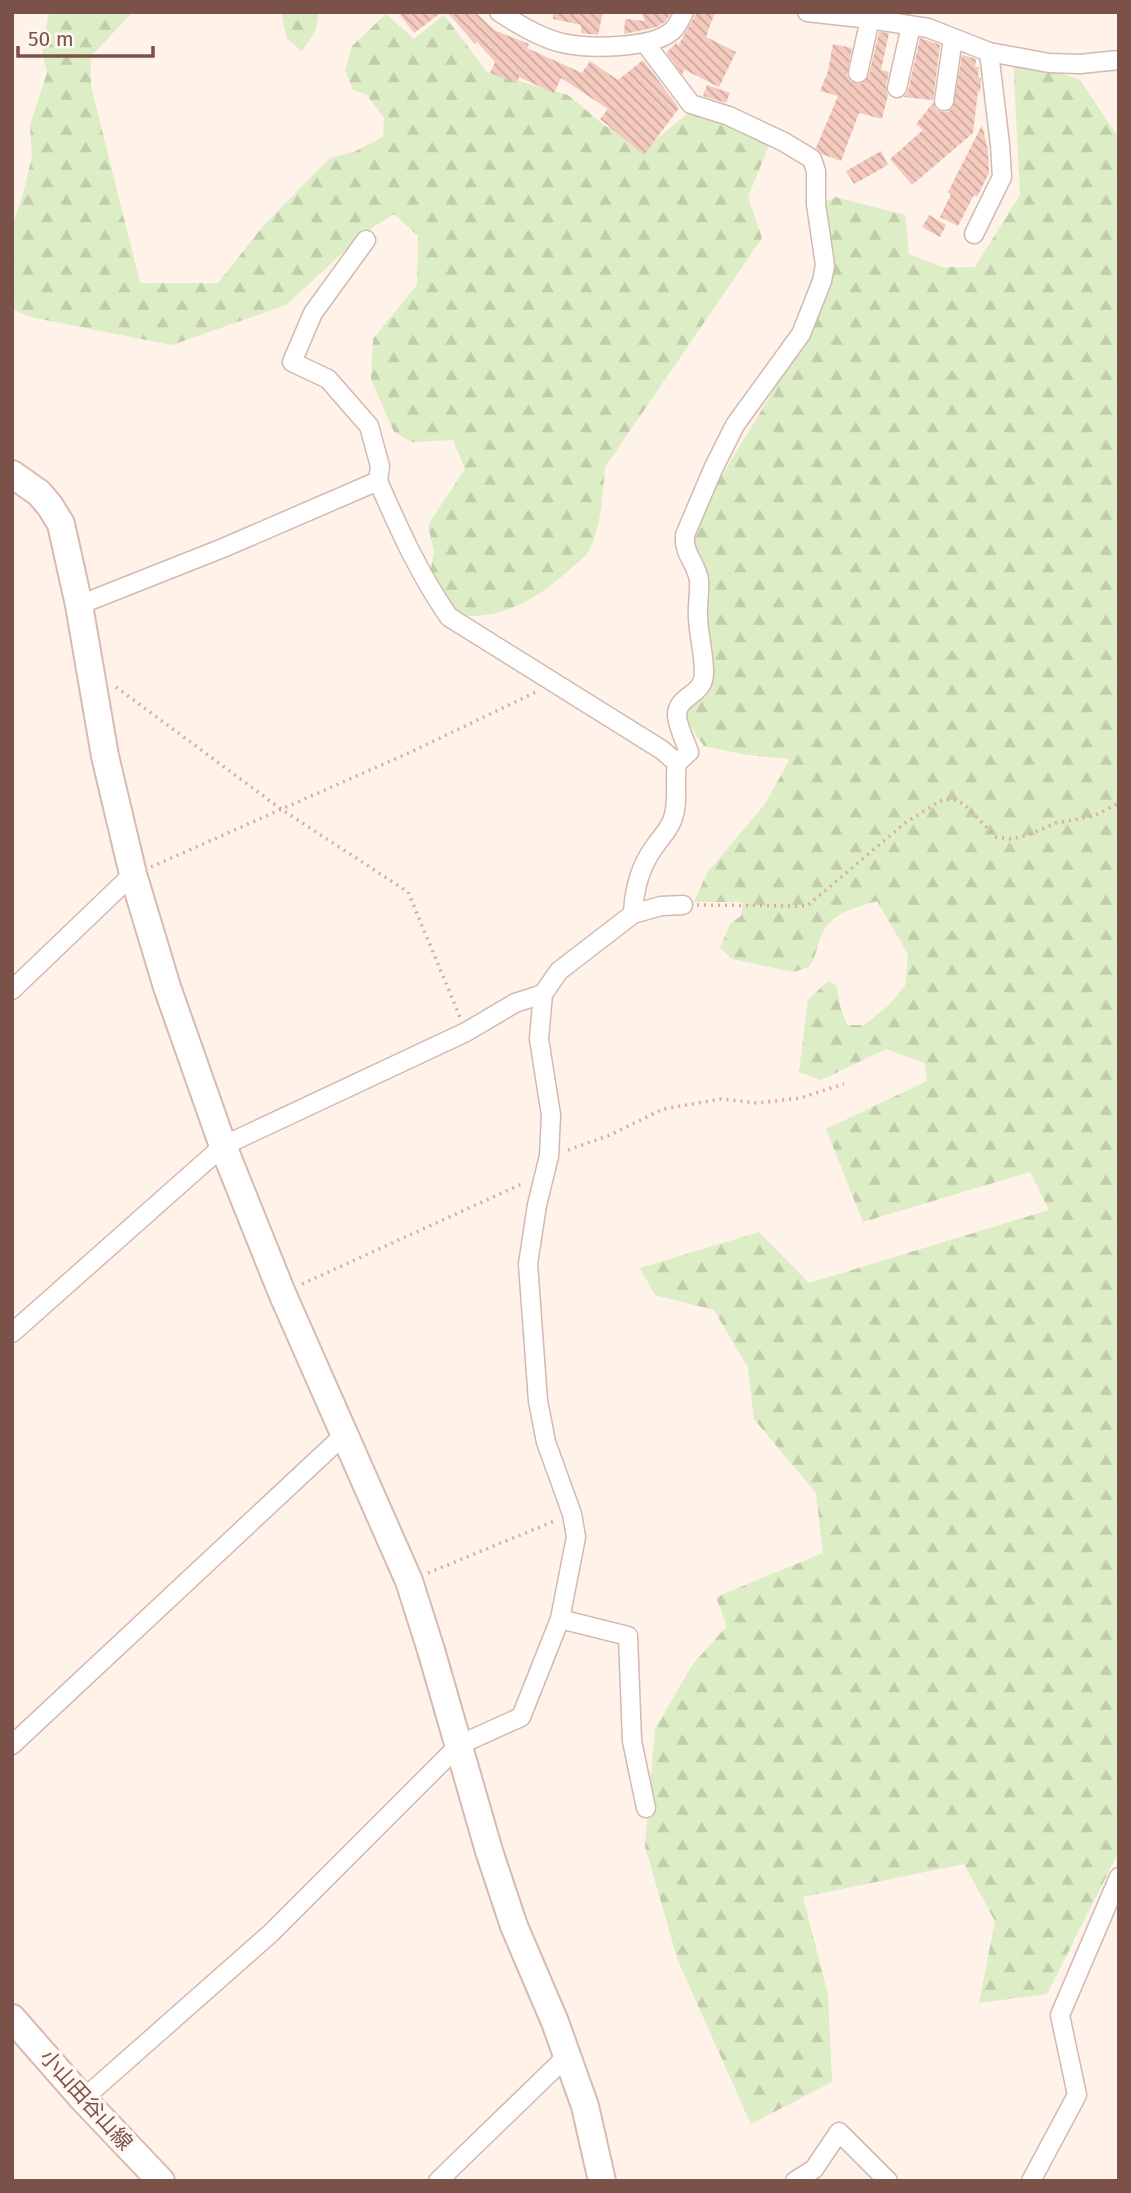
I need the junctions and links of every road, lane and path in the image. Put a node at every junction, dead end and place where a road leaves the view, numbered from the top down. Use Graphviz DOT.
graph roads {
  1 [pos="499,12"];
  2 [pos="684,12"];
  3 [pos="807,12"];
  4 [pos="870,19"];
  5 [pos="911,26"];
  6 [pos="953,38"];
  7 [pos="645,43"];
  8 [pos="989,52"];
  9 [pos="1119,60"];
  10 [pos="858,73"];
  11 [pos="897,89"];
  12 [pos="944,102"];
  13 [pos="974,234"];
  14 [pos="366,240"];
  15 [pos="12,474"];
  16 [pos="378,481"];
  17 [pos="79,605"];
  18 [pos="89,667"];
  19 [pos="554,684"];
  20 [pos="677,763"];
  21 [pos="1119,803"];
  22 [pos="281,809"];
  23 [pos="133,874"];
  24 [pos="683,905"];
  25 [pos="633,914"];
  26 [pos="12,990"];
  27 [pos="543,994"];
  28 [pos="466,1032"];
  29 [pos="844,1084"];
  30 [pos="223,1146"];
  31 [pos="547,1165"];
  32 [pos="282,1293"];
  33 [pos="12,1334"];
  34 [pos="345,1434"];
  35 [pos="572,1514"];
  36 [pos="409,1581"];
  37 [pos="560,1619"];
  38 [pos="12,1745"];
  39 [pos="459,1745"];
  40 [pos="646,1808"];
  41 [pos="1119,1877"];
  42 [pos="12,2018"];
  43 [pos="567,2056"];
  44 [pos="83,2099"];
  45 [pos="154,2179"];
  46 [pos="438,2181"];
  47 [pos="602,2181"];
  48 [pos="796,2181"];
  49 [pos="888,2181"];
  50 [pos="1031,2181"];
  1 -- 7 [label="street"];
  2 -- 7 [label="street"];
  3 -- 4 [label="street"];
  4 -- 5 [label="street"];
  4 -- 10 [label="street"];
  5 -- 6 [label="street"];
  5 -- 11 [label="street"];
  6 -- 8 [label="street"];
  6 -- 12 [label="street"];
  7 -- 20 [label="street"];
  8 -- 9 [label="street"];
  8 -- 13 [label="street"];
  14 -- 16 [label="street"];
  15 -- 17 [label="street"];
  16 -- 17 [label="street"];
  16 -- 19 [label="street"];
  17 -- 18 [label="street"];
  18 -- 22 [label="path"];
  18 -- 23 [label="street"];
  19 -- 20 [label="street"];
  19 -- 22 [label="path"];
  20 -- 25 [label="street"];
  21 -- 24 [label="path"];
  22 -- 23 [label="path"];
  22 -- 28 [label="path"];
  23 -- 26 [label="street"];
  23 -- 30 [label="street"];
  24 -- 25 [label="street"];
  25 -- 27 [label="street"];
  27 -- 28 [label="street"];
  27 -- 31 [label="street"];
  28 -- 30 [label="street"];
  29 -- 31 [label="path"];
  30 -- 32 [label="street"];
  30 -- 33 [label="street"];
  31 -- 32 [label="path"];
  31 -- 35 [label="street"];
  32 -- 34 [label="street"];
  34 -- 36 [label="street"];
  34 -- 38 [label="street"];
  35 -- 36 [label="path"];
  35 -- 37 [label="street"];
  36 -- 39 [label="street"];
  37 -- 39 [label="street"];
  37 -- 40 [label="street"];
  39 -- 43 [label="street"];
  39 -- 44 [label="street"];
  41 -- 50 [label="street"];
  42 -- 44 [label="street, 小山田谷山線"];
  43 -- 46 [label="street"];
  43 -- 47 [label="street"];
  44 -- 45 [label="street, 小山田谷山線"];
  48 -- 49 [label="street"];
}
